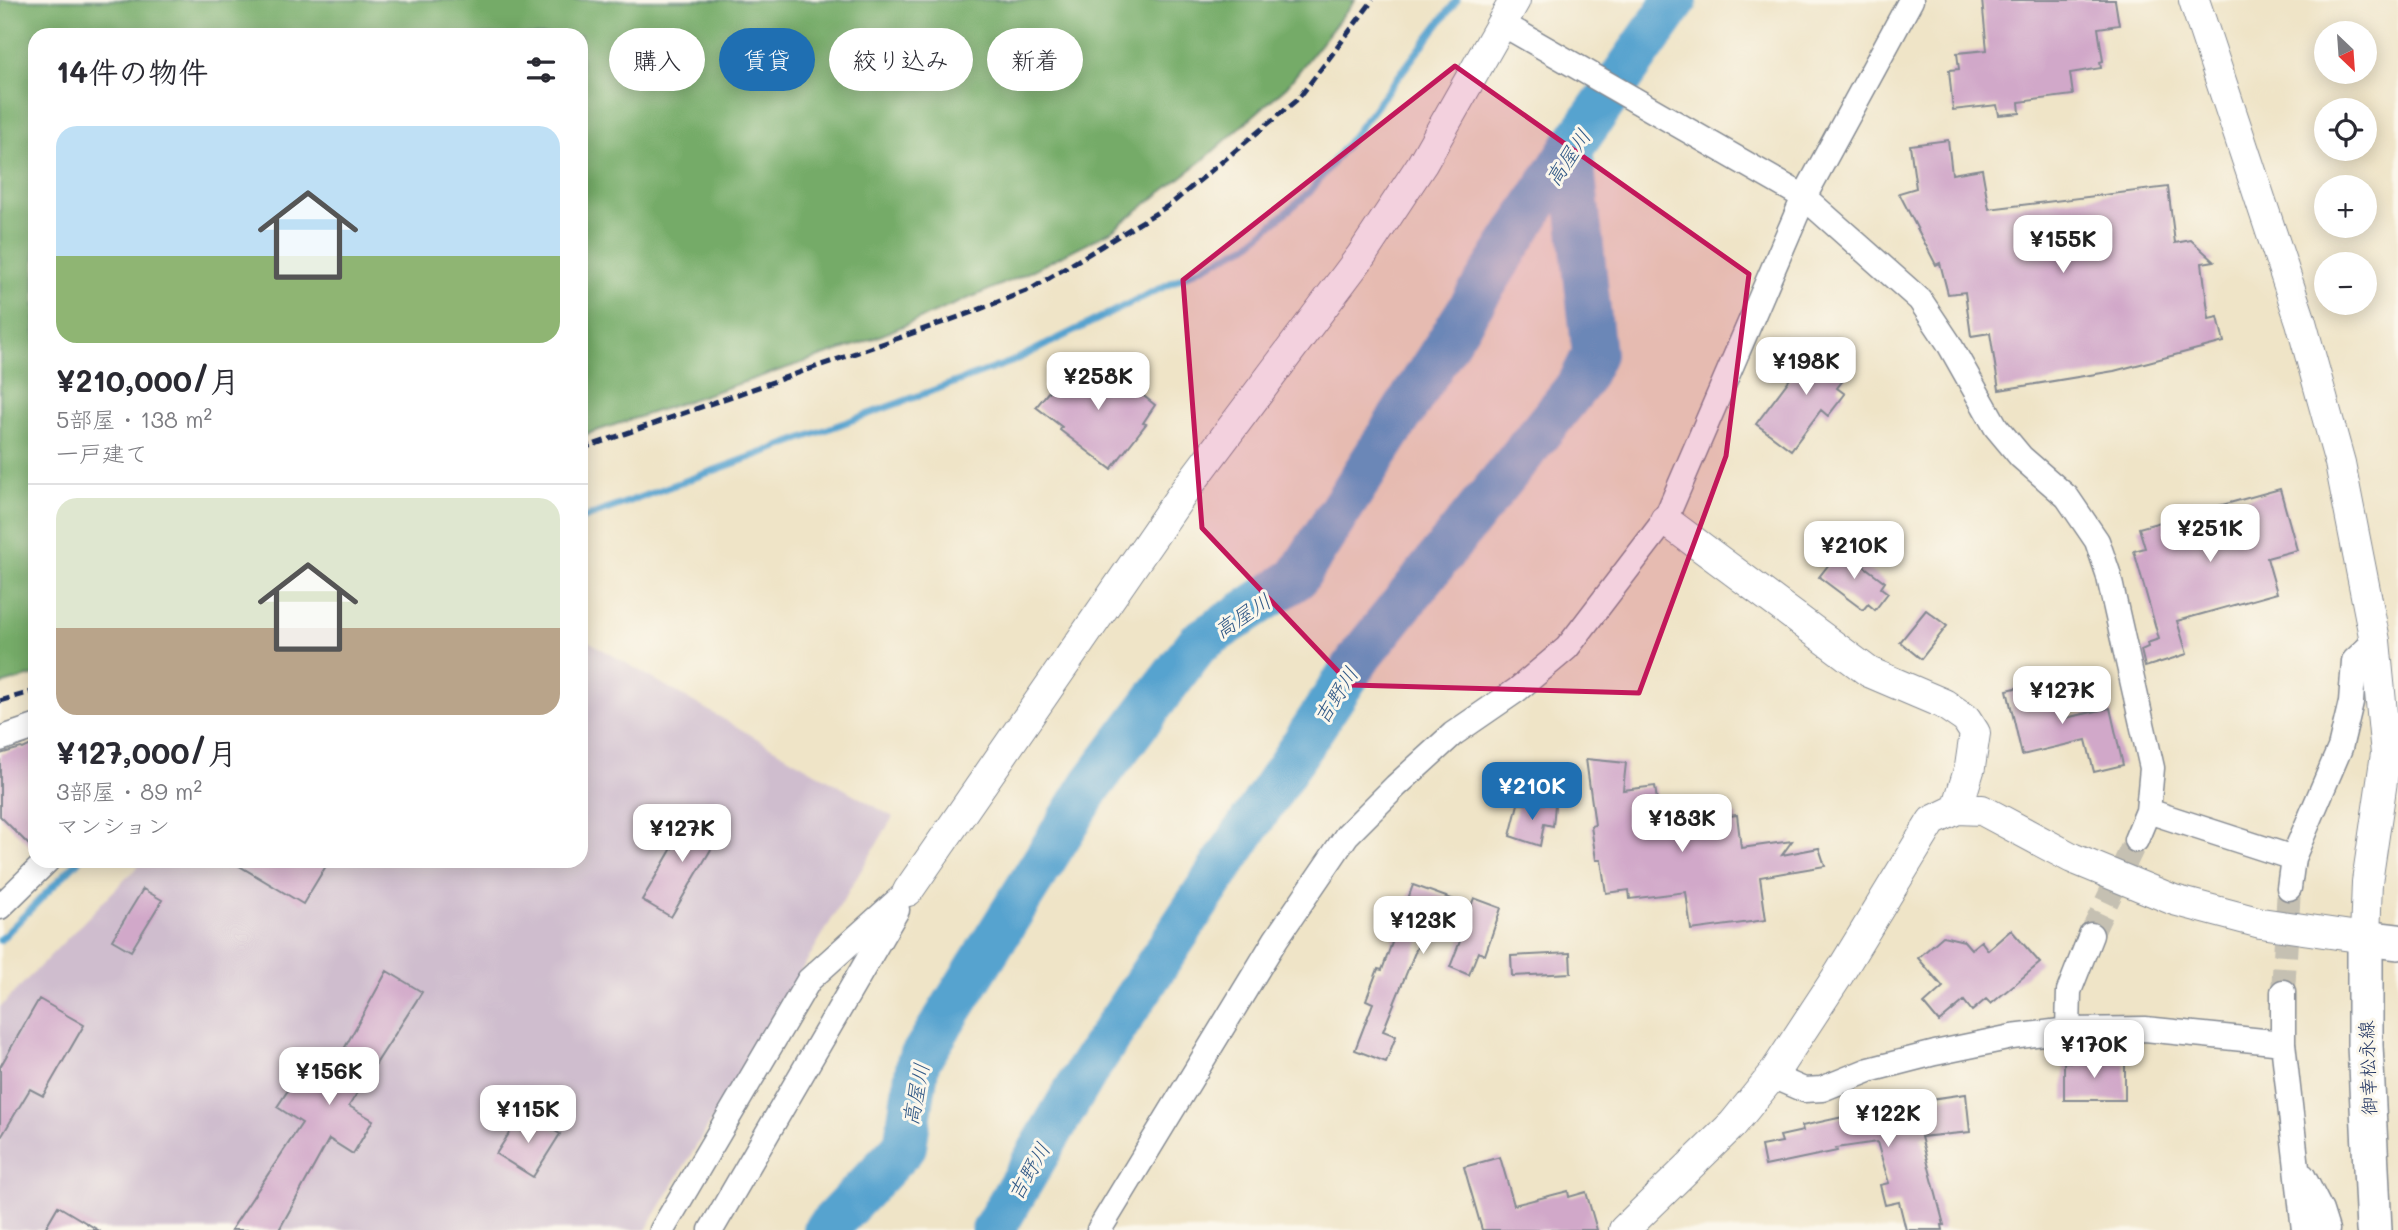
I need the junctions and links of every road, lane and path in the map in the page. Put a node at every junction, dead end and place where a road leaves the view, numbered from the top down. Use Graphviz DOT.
graph roads {
  1 [pos="1911,0"];
  2 [pos="2194,0"];
  3 [pos="1508,11"];
  4 [pos="1800,195"];
  5 [pos="1665,520"];
  6 [pos="2375,641"];
  7 [pos="28,729"];
  8 [pos="0,739"];
  9 [pos="1957,809"];
  10 [pos="2148,811"];
  11 [pos="2136,841"];
  12 [pos="2293,858"];
  13 [pos="40,868"];
  14 [pos="2289,888"];
  15 [pos="908,891"];
  16 [pos="0,907"];
  17 [pos="2091,935"];
  18 [pos="2382,940"];
  19 [pos="2283,992"];
  20 [pos="2068,1030"];
  21 [pos="2283,1043"];
  22 [pos="1772,1076"];
  23 [pos="2296,1163"];
  24 [pos="662,1230"];
  25 [pos="710,1230"];
  26 [pos="1099,1230"];
  27 [pos="1624,1230"];
  28 [pos="2304,1230"];
  29 [pos="2327,1230"];
  30 [pos="2374,1230"];
  1 -- 4 [label="street"];
  2 -- 6 [label="street"];
  3 -- 4 [label="street"];
  3 -- 15 [label="street"];
  4 -- 5 [label="street"];
  4 -- 10 [label="street"];
  5 -- 9 [label="street"];
  5 -- 26 [label="street"];
  6 -- 12 [label="street"];
  6 -- 18 [label="street"];
  7 -- 8 [label="street"];
  9 -- 18 [label="street"];
  9 -- 22 [label="street"];
  10 -- 11 [label="street"];
  10 -- 12 [label="street"];
  12 -- 14 [label="street"];
  13 -- 16 [label="street"];
  15 -- 24 [label="street"];
  15 -- 25 [label="street"];
  17 -- 20 [label="street"];
  18 -- 30 [label="main road, 御幸松永線"];
  19 -- 21 [label="street"];
  20 -- 21 [label="street"];
  20 -- 22 [label="street"];
  21 -- 23 [label="street"];
  22 -- 27 [label="street"];
  23 -- 28 [label="street"];
  23 -- 29 [label="street"];
}
